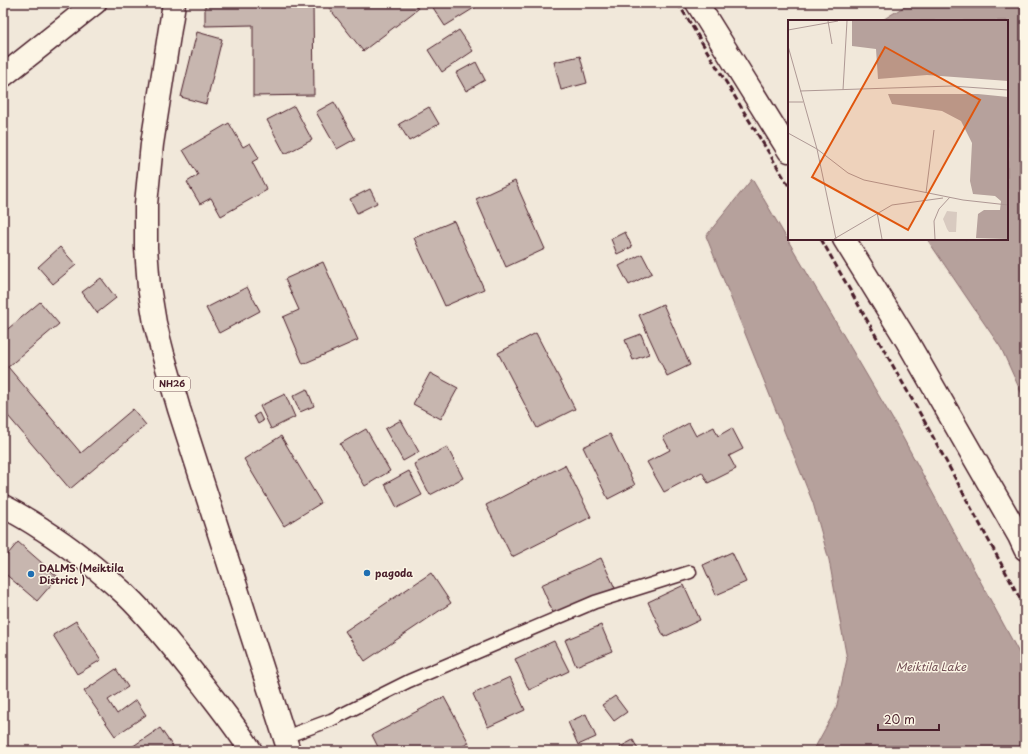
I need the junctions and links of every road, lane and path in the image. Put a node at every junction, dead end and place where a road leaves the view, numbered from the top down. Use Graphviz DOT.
graph roads {
  1 [pos="95,3"];
  2 [pos="174,3"];
  3 [pos="697,3"];
  4 [pos="3,76"];
  5 [pos="788,149"];
  6 [pos="845,240"];
  7 [pos="3,506"];
  8 [pos="1025,549"];
  9 [pos="690,572"];
  10 [pos="287,744"];
  11 [pos="251,751"];
  1 -- 4 [label="main road"];
  2 -- 10 [label="main road, NH26"];
  3 -- 5 [label="main road"];
  6 -- 8 [label="main road"];
  7 -- 11 [label="main road"];
  9 -- 10 [label="lane"];
}
